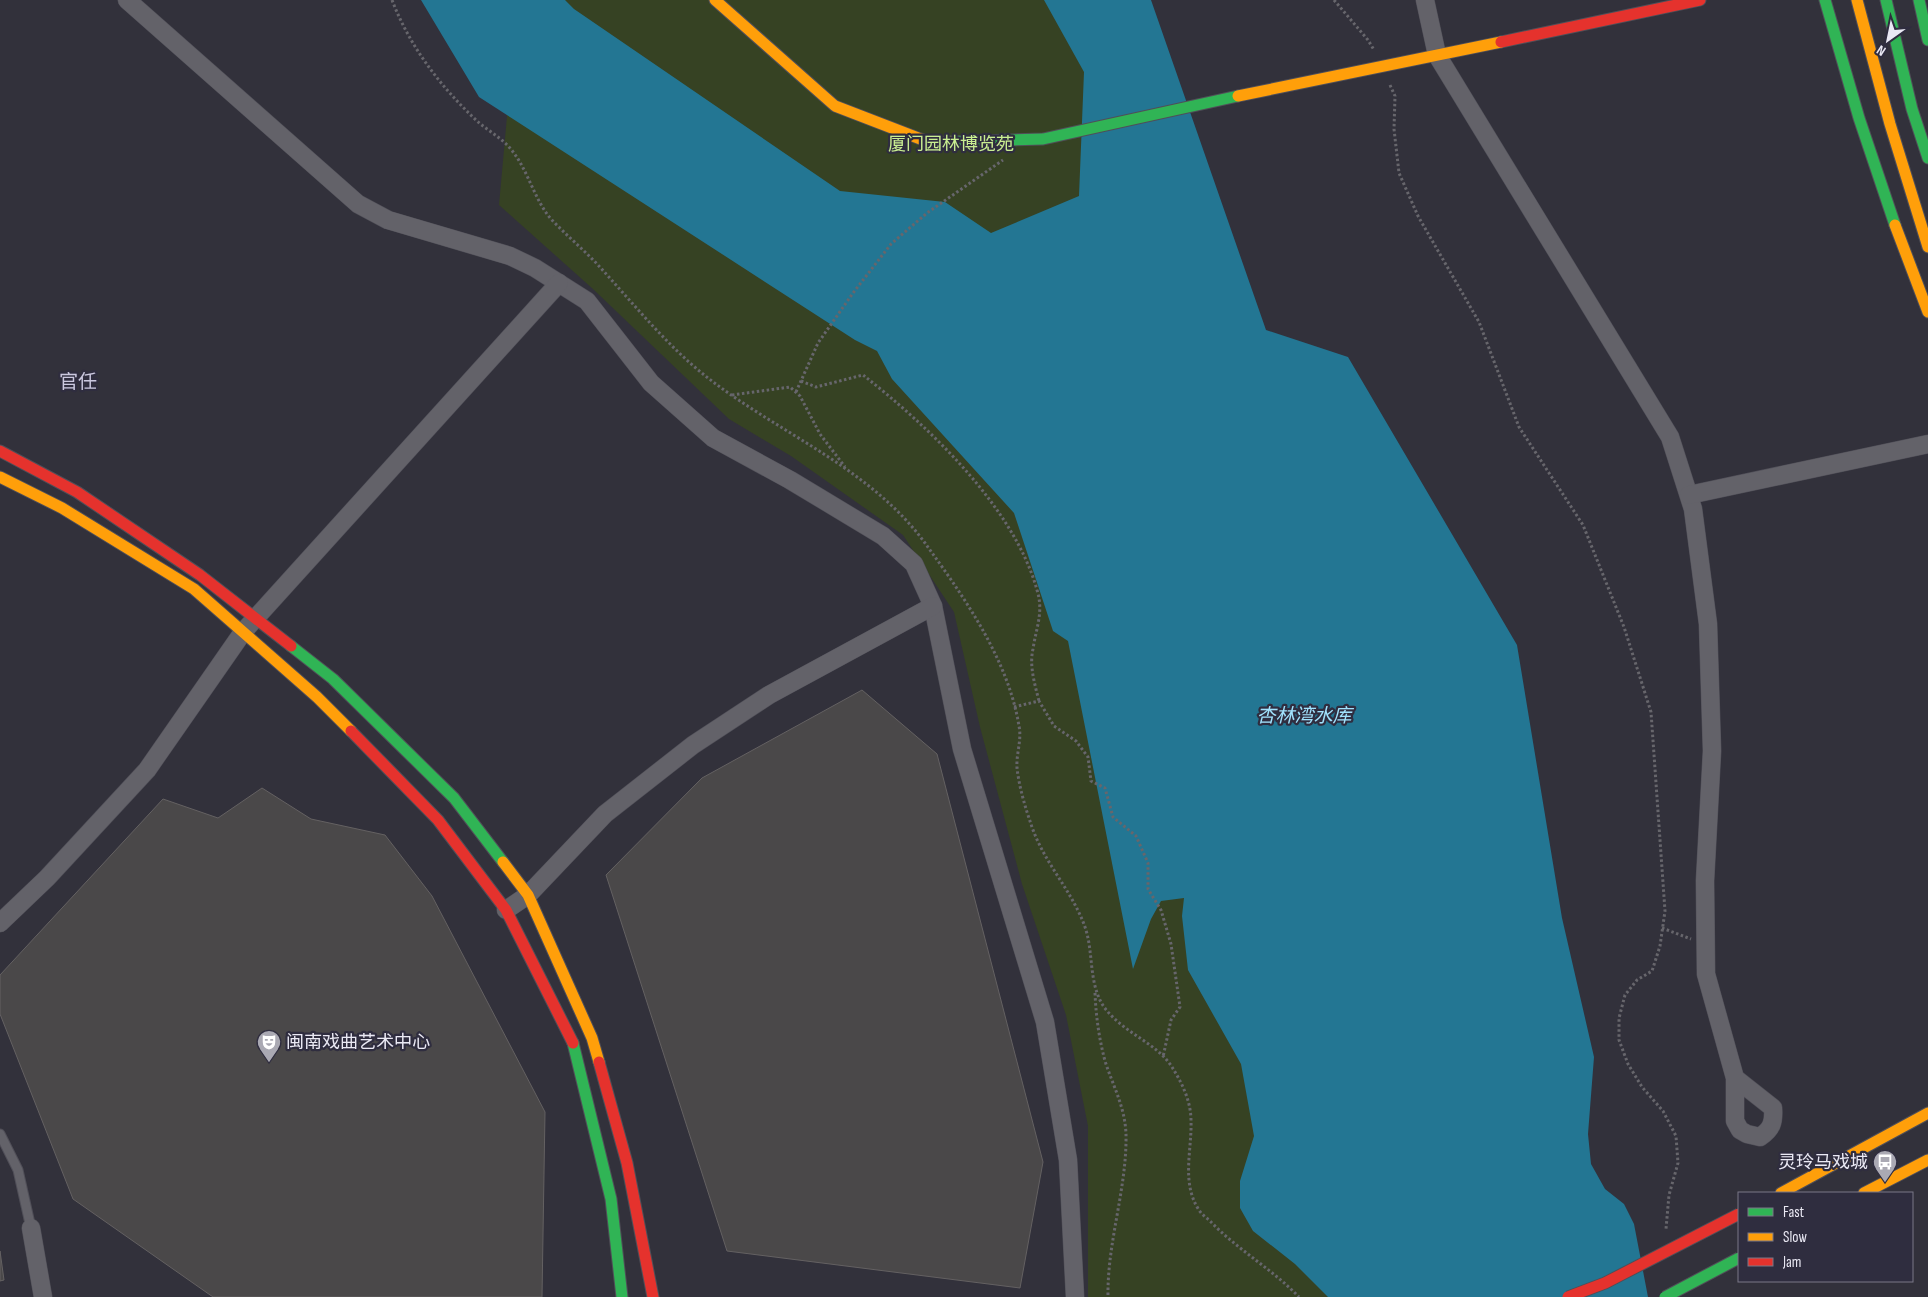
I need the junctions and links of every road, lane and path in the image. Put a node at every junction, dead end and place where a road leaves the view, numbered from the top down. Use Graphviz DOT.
graph roads {
  1 [pos="127,0"];
  2 [pos="716,0"];
  3 [pos="1334,0"];
  4 [pos="1426,0"];
  5 [pos="1700,0"];
  6 [pos="1825,0"];
  7 [pos="1857,0"];
  8 [pos="1886,0"];
  9 [pos="1919,0"];
  10 [pos="1928,40"];
  11 [pos="1437,55"];
  12 [pos="1383,67"];
  13 [pos="1912,109"];
  14 [pos="1890,124"];
  15 [pos="1018,140"];
  16 [pos="1928,143"];
  17 [pos="1928,158"];
  18 [pos="1928,248"];
  19 [pos="1909,268"];
  20 [pos="559,283"];
  21 [pos="1928,312"];
  22 [pos="801,381"];
  23 [pos="796,392"];
  24 [pos="732,395"];
  25 [pos="1928,444"];
  26 [pos="0,451"];
  27 [pos="847,470"];
  28 [pos="0,477"];
  29 [pos="1689,495"];
  30 [pos="933,606"];
  31 [pos="256,619"];
  32 [pos="243,632"];
  33 [pos="1039,701"];
  34 [pos="1014,707"];
  35 [pos="528,895"];
  36 [pos="506,910"];
  37 [pos="0,923"];
  38 [pos="1662,928"];
  39 [pos="1706,945"];
  40 [pos="1095,991"];
  41 [pos="1163,1057"];
  42 [pos="1736,1078"];
  43 [pos="1928,1113"];
  44 [pos="0,1134"];
  45 [pos="1928,1160"];
  46 [pos="1783,1192"];
  47 [pos="1866,1192"];
  48 [pos="1738,1215"];
  49 [pos="31,1228"];
  50 [pos="1668,1238"];
  51 [pos="1738,1259"];
  52 [pos="43,1297"];
  53 [pos="622,1297"];
  54 [pos="653,1297"];
  55 [pos="1075,1297"];
  56 [pos="1108,1297"];
  57 [pos="1568,1297"];
  58 [pos="1665,1297"];
  1 -- 20 [label="street"];
  2 -- 15 [label="main road"];
  3 -- 12 [label="path"];
  4 -- 11 [label="street"];
  5 -- 11 [label="main road"];
  6 -- 19 [label="main road"];
  7 -- 14 [label="main road"];
  8 -- 13 [label="main road"];
  9 -- 10 [label="main road"];
  11 -- 12 [label="main road"];
  11 -- 29 [label="street"];
  12 -- 15 [label="main road"];
  12 -- 38 [label="path"];
  13 -- 16 [label="main road"];
  13 -- 17 [label="main road"];
  14 -- 18 [label="main road"];
  14 -- 19 [label="main road"];
  15 -- 22 [label="path"];
  19 -- 21 [label="main road"];
  20 -- 30 [label="street"];
  20 -- 31 [label="street"];
  22 -- 23 [label="path"];
  22 -- 33 [label="path"];
  23 -- 24 [label="path"];
  23 -- 27 [label="path"];
  25 -- 29 [label="street"];
  26 -- 31 [label="main road"];
  28 -- 32 [label="main road"];
  29 -- 39 [label="street"];
  30 -- 35 [label="street"];
  30 -- 55 [label="street"];
  31 -- 32 [label="street"];
  31 -- 35 [label="main road"];
  32 -- 36 [label="main road"];
  32 -- 37 [label="street"];
  33 -- 34 [label="path"];
  33 -- 41 [label="path"];
  35 -- 36 [label="street"];
  35 -- 54 [label="main road"];
  36 -- 53 [label="main road"];
  38 -- 39 [label="path"];
  38 -- 50 [label="path"];
  39 -- 42 [label="street"];
  40 -- 56 [label="path"];
  43 -- 46 [label="main road"];
  44 -- 49 [label="lane"];
  45 -- 47 [label="main road"];
  48 -- 57 [label="main road, bridge"];
  49 -- 52 [label="street"];
  51 -- 58 [label="main road, bridge"];
}
